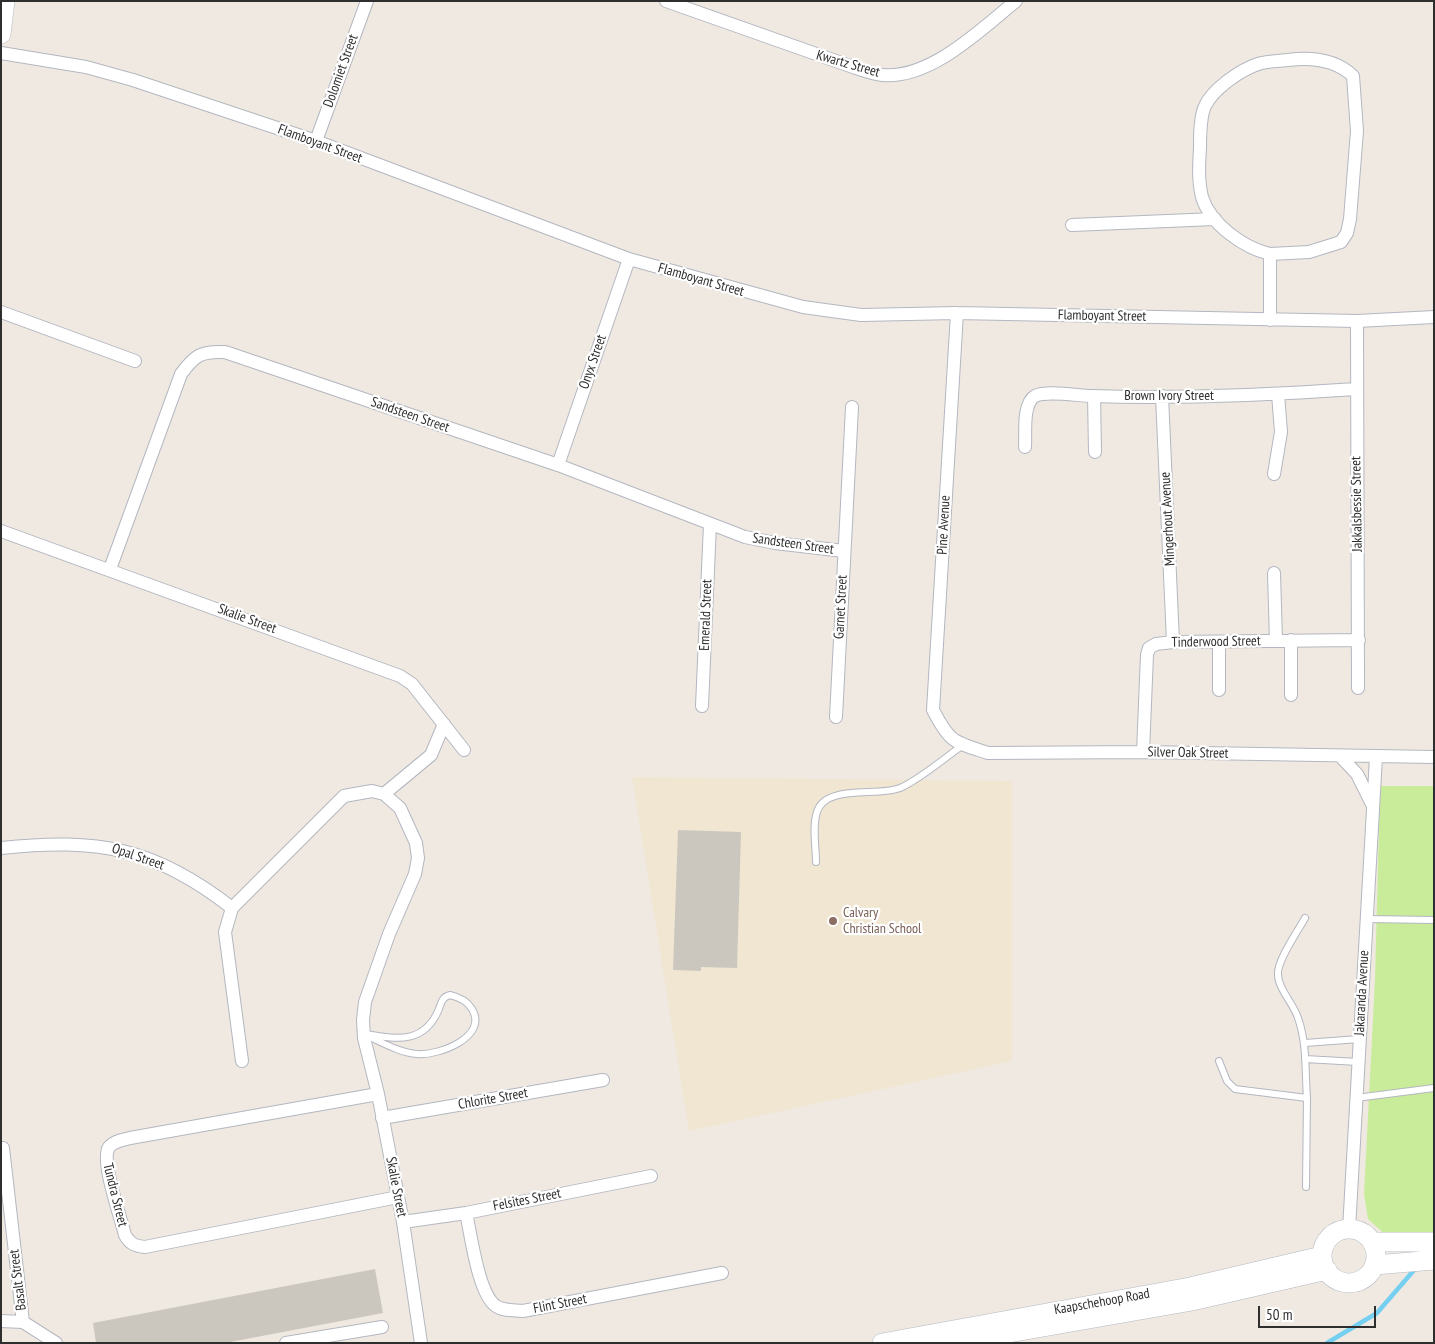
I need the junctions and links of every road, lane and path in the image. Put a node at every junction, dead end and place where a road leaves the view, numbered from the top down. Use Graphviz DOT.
graph roads {
  1 [pos="5,1"];
  2 [pos="367,1"];
  3 [pos="666,1"];
  4 [pos="1016,1"];
  5 [pos="1,34"];
  6 [pos="1,53"];
  7 [pos="316,142"];
  8 [pos="1215,218"];
  9 [pos="1072,225"];
  10 [pos="1270,254"];
  11 [pos="628,259"];
  12 [pos="1,312"];
  13 [pos="957,313"];
  14 [pos="1434,316"];
  15 [pos="1270,320"];
  16 [pos="1357,321"];
  17 [pos="135,361"];
  18 [pos="1356,389"];
  19 [pos="1278,394"];
  20 [pos="1094,396"];
  21 [pos="1162,396"];
  22 [pos="852,407"];
  23 [pos="1025,447"];
  24 [pos="1095,452"];
  25 [pos="558,465"];
  26 [pos="1274,474"];
  27 [pos="710,524"];
  28 [pos="1,531"];
  29 [pos="844,551"];
  30 [pos="110,569"];
  31 [pos="1274,573"];
  32 [pos="1291,640"];
  33 [pos="1359,640"];
  34 [pos="1276,641"];
  35 [pos="1173,642"];
  36 [pos="1219,642"];
  37 [pos="1358,688"];
  38 [pos="1219,690"];
  39 [pos="1290,695"];
  40 [pos="702,706"];
  41 [pos="836,717"];
  42 [pos="444,724"];
  43 [pos="946,735"];
  44 [pos="963,745"];
  45 [pos="464,750"];
  46 [pos="1143,752"];
  47 [pos="1340,756"];
  48 [pos="1376,757"];
  49 [pos="1434,757"];
  50 [pos="384,794"];
  51 [pos="1373,806"];
  52 [pos="1,848"];
  53 [pos="816,862"];
  54 [pos="232,908"];
  55 [pos="1305,918"];
  56 [pos="1366,919"];
  57 [pos="1434,920"];
  58 [pos="364,1034"];
  59 [pos="1359,1039"];
  60 [pos="1305,1043"];
  61 [pos="1305,1059"];
  62 [pos="242,1061"];
  63 [pos="1219,1062"];
  64 [pos="1358,1062"];
  65 [pos="603,1080"];
  66 [pos="1434,1088"];
  67 [pos="378,1094"];
  68 [pos="1306,1098"];
  69 [pos="1356,1098"];
  70 [pos="382,1118"];
  71 [pos="3,1148"];
  72 [pos="651,1176"];
  73 [pos="1306,1187"];
  74 [pos="398,1197"];
  75 [pos="466,1213"];
  76 [pos="403,1222"];
  77 [pos="1349,1229"];
  78 [pos="1372,1242"];
  79 [pos="1434,1242"];
  80 [pos="1434,1260"];
  81 [pos="1324,1263"];
  82 [pos="1375,1265"];
  83 [pos="722,1273"];
  84 [pos="1,1321"];
  85 [pos="23,1322"];
  86 [pos="382,1327"];
  87 [pos="56,1342"];
  88 [pos="286,1343"];
  89 [pos="421,1343"];
  90 [pos="882,1343"];
  91 [pos="950,1343"];
  1 -- 5 [label="main road"];
  2 -- 7 [label="street, Dolomiet Street"];
  3 -- 4 [label="street, Kwartz Street"];
  6 -- 7 [label="street, Flamboyant Street"];
  7 -- 11 [label="street, Flamboyant Street"];
  8 -- 9 [label="street"];
  8 -- 10 [label="street"];
  8 -- 10 [label="street"];
  10 -- 15 [label="street"];
  11 -- 13 [label="street, Flamboyant Street"];
  11 -- 25 [label="street, Onyx Street"];
  12 -- 17 [label="street"];
  13 -- 15 [label="street, Flamboyant Street"];
  13 -- 43 [label="street, Pine Avenue"];
  14 -- 16 [label="street, Flamboyant Street"];
  15 -- 16 [label="street, Flamboyant Street"];
  16 -- 18 [label="street, Jakkalsbessie Street"];
  18 -- 19 [label="street, Brown Ivory Street"];
  18 -- 33 [label="street, Jakkalsbessie Street"];
  19 -- 21 [label="street, Brown Ivory Street"];
  19 -- 26 [label="street"];
  20 -- 21 [label="street, Brown Ivory Street"];
  20 -- 23 [label="street, Brown Ivory Street"];
  20 -- 24 [label="street"];
  21 -- 35 [label="street, Mingerhout Avenue"];
  22 -- 29 [label="street, Garnet Street"];
  25 -- 27 [label="street, Sandsteen Street"];
  25 -- 30 [label="street, Sandsteen Street"];
  27 -- 29 [label="street, Sandsteen Street"];
  27 -- 40 [label="street, Emerald Street"];
  28 -- 30 [label="street, Skalie Street"];
  29 -- 41 [label="street, Garnet Street"];
  30 -- 42 [label="street, Skalie Street"];
  31 -- 34 [label="street"];
  32 -- 33 [label="street, Tinderwood Street"];
  32 -- 34 [label="street, Tinderwood Street"];
  32 -- 39 [label="street"];
  33 -- 37 [label="street, Jakkalsbessie Street"];
  34 -- 36 [label="street, Tinderwood Street"];
  35 -- 36 [label="street, Tinderwood Street"];
  35 -- 46 [label="street, Tinderwood Street"];
  36 -- 38 [label="street"];
  42 -- 45 [label="street, Skalie Street"];
  42 -- 50 [label="street"];
  43 -- 44 [label="street, Silver Oak Street"];
  44 -- 46 [label="street, Silver Oak Street"];
  44 -- 53 [label="lane"];
  46 -- 47 [label="street, Silver Oak Street"];
  47 -- 48 [label="street, Silver Oak Street"];
  47 -- 51 [label="street"];
  48 -- 49 [label="street, Silver Oak Street"];
  48 -- 51 [label="street, Jakaranda Avenue"];
  50 -- 54 [label="street"];
  50 -- 58 [label="street, Skalie Street"];
  51 -- 56 [label="street, Jakaranda Avenue"];
  52 -- 54 [label="street, Opal Street"];
  54 -- 62 [label="street"];
  55 -- 60 [label="lane"];
  56 -- 57 [label="lane"];
  56 -- 59 [label="street, Jakaranda Avenue"];
  58 -- 58 [label="lane"];
  58 -- 67 [label="street, Skalie Street"];
  59 -- 60 [label="lane"];
  59 -- 64 [label="street, Jakaranda Avenue"];
  60 -- 61 [label="lane"];
  61 -- 64 [label="lane"];
  61 -- 68 [label="lane"];
  63 -- 68 [label="lane"];
  64 -- 69 [label="street, Jakaranda Avenue"];
  65 -- 70 [label="street, Chlorite Street"];
  66 -- 69 [label="lane"];
  67 -- 70 [label="street, Skalie Street"];
  67 -- 74 [label="street, Tundra Street"];
  68 -- 73 [label="lane"];
  69 -- 77 [label="street, Jakaranda Avenue"];
  70 -- 74 [label="street, Skalie Street"];
  71 -- 85 [label="street, Basalt Street"];
  72 -- 75 [label="street, Felsites Street"];
  74 -- 76 [label="street, Skalie Street"];
  75 -- 76 [label="street, Felsites Street"];
  75 -- 83 [label="street, Flint Street"];
  76 -- 89 [label="street, Skalie Street"];
  77 -- 78 [label="main road"];
  77 -- 81 [label="main road"];
  78 -- 79 [label="main road"];
  78 -- 82 [label="main road"];
  80 -- 82 [label="main road"];
  81 -- 82 [label="main road"];
  81 -- 90 [label="main road, Kaapschehoop Road"];
  81 -- 91 [label="main road, Kaapschehoop Road"];
  84 -- 85 [label="street"];
  85 -- 87 [label="street"];
  86 -- 88 [label="street"];
}
